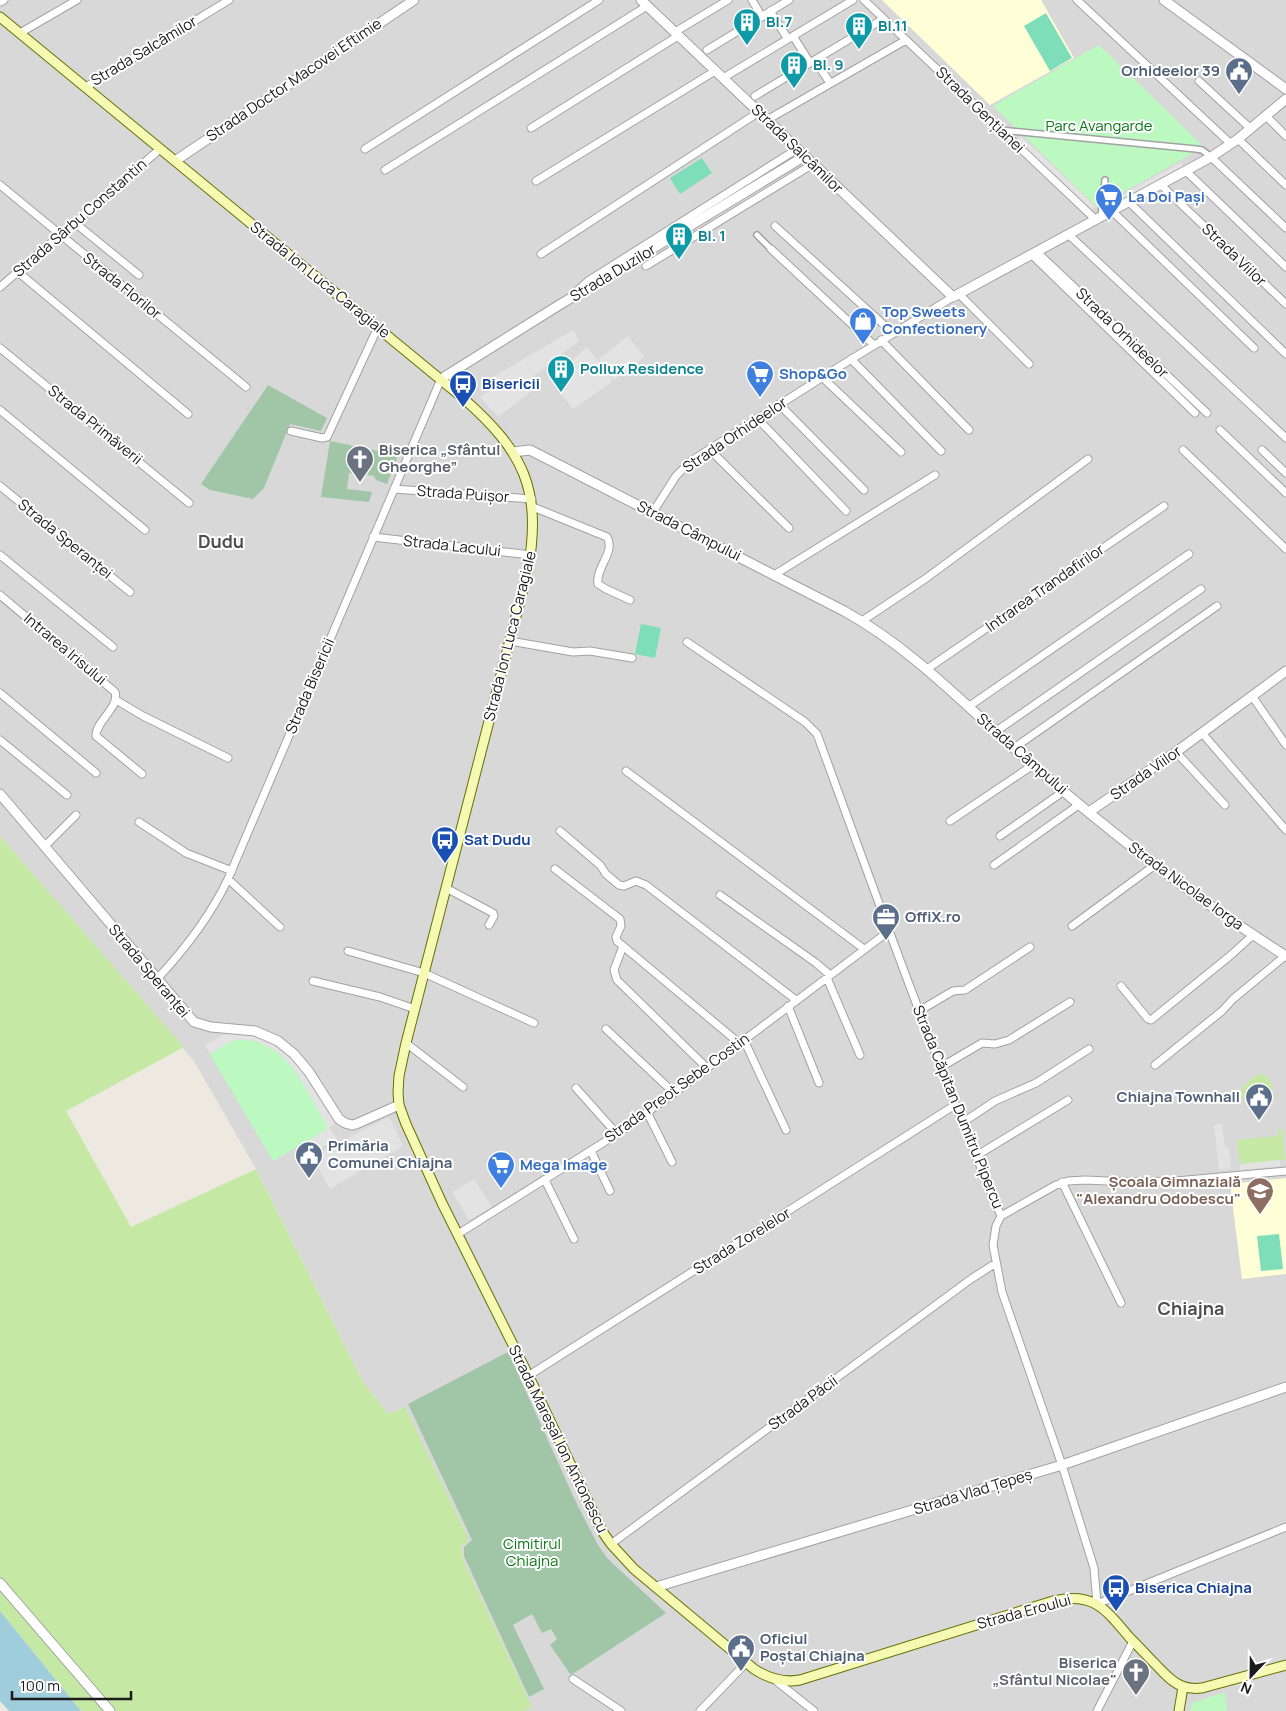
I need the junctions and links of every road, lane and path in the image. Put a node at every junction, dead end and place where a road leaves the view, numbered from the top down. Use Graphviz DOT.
graph roads {
  1 [pos="4,0"];
  2 [pos="77,0"];
  3 [pos="229,0"];
  4 [pos="414,0"];
  5 [pos="599,0"];
  6 [pos="728,0"];
  7 [pos="752,0"];
  8 [pos="789,0"];
  9 [pos="853,0"];
  10 [pos="864,0"];
  11 [pos="1077,0"];
  12 [pos="1164,0"];
  13 [pos="0,2"];
  14 [pos="644,3"];
  15 [pos="770,12"];
  16 [pos="762,16"];
  17 [pos="0,17"];
  18 [pos="883,19"];
  19 [pos="20,34"];
  20 [pos="677,34"];
  21 [pos="790,37"];
  22 [pos="906,40"];
  23 [pos="707,50"];
  24 [pos="812,62"];
  25 [pos="715,71"];
  26 [pos="723,78"];
  27 [pos="1199,81"];
  28 [pos="830,84"];
  29 [pos="86,87"];
  30 [pos="1286,89"];
  31 [pos="756,96"];
  32 [pos="1286,99"];
  33 [pos="759,112"];
  34 [pos="1266,116"];
  35 [pos="767,120"];
  36 [pos="531,128"];
  37 [pos="1251,129"];
  38 [pos="1001,130"];
  39 [pos="1286,136"];
  40 [pos="1234,141"];
  41 [pos="160,149"];
  42 [pos="797,149"];
  43 [pos="365,150"];
  44 [pos="805,156"];
  45 [pos="1211,157"];
  46 [pos="175,161"];
  47 [pos="813,164"];
  48 [pos="384,170"];
  49 [pos="1186,171"];
  50 [pos="1105,180"];
  51 [pos="536,181"];
  52 [pos="0,185"];
  53 [pos="1161,185"];
  54 [pos="1286,185"];
  55 [pos="1129,202"];
  56 [pos="1112,211"];
  57 [pos="1099,218"];
  58 [pos="75,223"];
  59 [pos="775,226"];
  60 [pos="1286,228"];
  61 [pos="757,235"];
  62 [pos="1069,235"];
  63 [pos="60,236"];
  64 [pos="771,248"];
  65 [pos="541,254"];
  66 [pos="1035,254"];
  67 [pos="646,266"];
  68 [pos="1286,267"];
  69 [pos="18,272"];
  70 [pos="139,275"];
  71 [pos="0,287"];
  72 [pos="1286,292"];
  73 [pos="956,296"];
  74 [pos="570,299"];
  75 [pos="1280,299"];
  76 [pos="1286,304"];
  77 [pos="378,328"];
  78 [pos="893,333"];
  79 [pos="881,340"];
  80 [pos="874,345"];
  81 [pos="0,348"];
  82 [pos="1254,348"];
  83 [pos="1286,354"];
  84 [pos="851,359"];
  85 [pos="1029,364"];
  86 [pos="822,377"];
  87 [pos="444,378"];
  88 [pos="246,387"];
  89 [pos="779,404"];
  90 [pos="0,410"];
  91 [pos="1195,413"];
  92 [pos="1207,413"];
  93 [pos="188,414"];
  94 [pos="756,418"];
  95 [pos="969,430"];
  96 [pos="1220,430"];
  97 [pos="291,431"];
  98 [pos="1286,438"];
  99 [pos="709,449"];
  100 [pos="1183,450"];
  101 [pos="1262,450"];
  102 [pos="941,451"];
  103 [pos="513,452"];
  104 [pos="901,452"];
  105 [pos="1088,459"];
  106 [pos="1286,473"];
  107 [pos="935,475"];
  108 [pos="0,486"];
  109 [pos="394,489"];
  110 [pos="864,490"];
  111 [pos="1286,493"];
  112 [pos="189,503"];
  113 [pos="532,503"];
  114 [pos="1164,506"];
  115 [pos="846,511"];
  116 [pos="653,512"];
  117 [pos="789,528"];
  118 [pos="145,530"];
  119 [pos="374,537"];
  120 [pos="1286,549"];
  121 [pos="1189,554"];
  122 [pos="530,555"];
  123 [pos="0,556"];
  124 [pos="774,575"];
  125 [pos="1201,588"];
  126 [pos="130,592"];
  127 [pos="0,595"];
  128 [pos="630,600"];
  129 [pos="1217,606"];
  130 [pos="862,621"];
  131 [pos="510,641"];
  132 [pos="687,642"];
  133 [pos="113,647"];
  134 [pos="632,658"];
  135 [pos="927,669"];
  136 [pos="1286,671"];
  137 [pos="0,693"];
  138 [pos="1252,696"];
  139 [pos="116,700"];
  140 [pos="968,707"];
  141 [pos="995,732"];
  142 [pos="1202,733"];
  143 [pos="0,740"];
  144 [pos="1286,745"];
  145 [pos="1014,748"];
  146 [pos="1176,752"];
  147 [pos="228,758"];
  148 [pos="1033,765"];
  149 [pos="626,771"];
  150 [pos="96,773"];
  151 [pos="142,774"];
  152 [pos="1064,791"];
  153 [pos="0,794"];
  154 [pos="67,795"];
  155 [pos="1080,804"];
  156 [pos="1225,805"];
  157 [pos="1089,812"];
  158 [pos="76,815"];
  159 [pos="950,821"];
  160 [pos="139,822"];
  161 [pos="1286,830"];
  162 [pos="560,831"];
  163 [pos="1000,836"];
  164 [pos="44,847"];
  165 [pos="1155,865"];
  166 [pos="994,866"];
  167 [pos="555,869"];
  168 [pos="232,871"];
  169 [pos="228,879"];
  170 [pos="446,888"];
  171 [pos="720,895"];
  172 [pos="489,925"];
  173 [pos="1072,926"];
  174 [pos="280,927"];
  175 [pos="889,931"];
  176 [pos="1253,935"];
  177 [pos="623,946"];
  178 [pos="1030,947"];
  179 [pos="864,949"];
  180 [pos="348,951"];
  181 [pos="1286,956"];
  182 [pos="424,973"];
  183 [pos="828,976"];
  184 [pos="156,979"];
  185 [pos="312,981"];
  186 [pos="1121,986"];
  187 [pos="796,1000"];
  188 [pos="1070,1002"];
  189 [pos="788,1006"];
  190 [pos="415,1009"];
  191 [pos="919,1010"];
  192 [pos="534,1022"];
  193 [pos="606,1029"];
  194 [pos="741,1041"];
  195 [pos="406,1043"];
  196 [pos="1089,1049"];
  197 [pos="860,1055"];
  198 [pos="1155,1065"];
  199 [pos="941,1066"];
  200 [pos="707,1068"];
  201 [pos="820,1083"];
  202 [pos="463,1087"];
  203 [pos="576,1088"];
  204 [pos="674,1093"];
  205 [pos="1068,1100"];
  206 [pos="399,1105"];
  207 [pos="955,1105"];
  208 [pos="648,1112"];
  209 [pos="962,1122"];
  210 [pos="786,1130"];
  211 [pos="617,1134"];
  212 [pos="591,1151"];
  213 [pos="976,1156"];
  214 [pos="672,1162"];
  215 [pos="1286,1171"];
  216 [pos="545,1180"];
  217 [pos="1062,1182"];
  218 [pos="610,1191"];
  219 [pos="1002,1216"];
  220 [pos="458,1234"];
  221 [pos="574,1239"];
  222 [pos="996,1263"];
  223 [pos="1121,1303"];
  224 [pos="528,1376"];
  225 [pos="1286,1387"];
  226 [pos="1062,1465"];
  227 [pos="1286,1527"];
  228 [pos="611,1544"];
  229 [pos="0,1583"];
  230 [pos="656,1587"];
  231 [pos="1097,1604"];
  232 [pos="1133,1641"];
  233 [pos="746,1663"];
  234 [pos="1286,1665"];
  235 [pos="573,1679"];
  236 [pos="775,1680"];
  237 [pos="791,1682"];
  238 [pos="1182,1687"];
  239 [pos="110,1711"];
  240 [pos="621,1711"];
  241 [pos="700,1711"];
  242 [pos="814,1711"];
  243 [pos="1096,1711"];
  244 [pos="1179,1711"];
  1 -- 13 [label="street"];
  2 -- 19 [label="street"];
  3 -- 29 [label="street, Strada Salcâmilor"];
  4 -- 46 [label="street, Strada Doctor Macovei Eftimie"];
  5 -- 43 [label="street"];
  6 -- 20 [label="street"];
  7 -- 16 [label="street"];
  8 -- 15 [label="street"];
  9 -- 21 [label="street"];
  10 -- 18 [label="street, Strada Gențianei"];
  11 -- 40 [label="street"];
  12 -- 30 [label="street"];
  14 -- 20 [label="street, Strada Salcâmilor"];
  14 -- 48 [label="street"];
  15 -- 16 [label="street"];
  15 -- 21 [label="street"];
  16 -- 23 [label="street"];
  17 -- 19 [label="main road, Strada Ion Luca Caragiale"];
  18 -- 22 [label="street, Strada Gențianei"];
  18 -- 24 [label="street"];
  19 -- 29 [label="main road, Strada Ion Luca Caragiale"];
  20 -- 25 [label="street, Strada Salcâmilor"];
  20 -- 36 [label="street"];
  21 -- 24 [label="street"];
  21 -- 26 [label="street"];
  22 -- 28 [label="street"];
  22 -- 38 [label="street, Strada Gențianei"];
  24 -- 28 [label="street"];
  24 -- 31 [label="street"];
  25 -- 26 [label="street, Strada Salcâmilor"];
  25 -- 51 [label="street"];
  26 -- 33 [label="street, Strada Salcâmilor"];
  27 -- 37 [label="street"];
  28 -- 35 [label="street"];
  29 -- 41 [label="main road, Strada Ion Luca Caragiale"];
  32 -- 34 [label="street, Strada Orhideelor"];
  33 -- 35 [label="street, Strada Salcâmilor"];
  33 -- 65 [label="street"];
  34 -- 37 [label="street, Strada Orhideelor"];
  34 -- 39 [label="street"];
  35 -- 42 [label="street, Strada Salcâmilor"];
  37 -- 40 [label="street, Strada Orhideelor"];
  38 -- 45 [label="street"];
  38 -- 57 [label="street, Strada Gențianei"];
  40 -- 45 [label="street, Strada Orhideelor"];
  40 -- 54 [label="street"];
  41 -- 46 [label="main road, Strada Ion Luca Caragiale"];
  41 -- 58 [label="street, Strada Sârbu Constantin"];
  42 -- 44 [label="street, Strada Salcâmilor"];
  42 -- 74 [label="street"];
  44 -- 47 [label="street, Strada Salcâmilor"];
  44 -- 74 [label="street, Strada Duzilor"];
  45 -- 49 [label="street, Strada Orhideelor"];
  45 -- 60 [label="street"];
  46 -- 77 [label="main road, Strada Ion Luca Caragiale"];
  47 -- 67 [label="street"];
  47 -- 73 [label="street, Strada Salcâmilor"];
  49 -- 53 [label="street, Strada Orhideelor"];
  49 -- 68 [label="street"];
  50 -- 57 [label="street"];
  52 -- 63 [label="street, Strada Florilor"];
  53 -- 55 [label="street, Strada Orhideelor"];
  53 -- 75 [label="street, Strada Viilor"];
  55 -- 56 [label="street, Strada Orhideelor"];
  55 -- 83 [label="street"];
  56 -- 57 [label="street, Strada Orhideelor"];
  56 -- 82 [label="street"];
  57 -- 62 [label="street, Strada Orhideelor"];
  58 -- 63 [label="street, Strada Sârbu Constantin"];
  58 -- 70 [label="street"];
  59 -- 78 [label="street"];
  61 -- 64 [label="street"];
  62 -- 66 [label="street, Strada Orhideelor"];
  62 -- 98 [label="street"];
  63 -- 69 [label="street, Strada Sârbu Constantin"];
  63 -- 88 [label="street, Strada Florilor"];
  64 -- 80 [label="street"];
  66 -- 73 [label="street, Strada Orhideelor"];
  66 -- 91 [label="street"];
  66 -- 92 [label="street, Strada Orhideelor"];
  69 -- 71 [label="street, Strada Sârbu Constantin"];
  69 -- 93 [label="street"];
  72 -- 75 [label="street"];
  73 -- 78 [label="street, Strada Orhideelor"];
  73 -- 85 [label="street"];
  74 -- 87 [label="street, Strada Duzilor"];
  75 -- 76 [label="street, Strada Viilor"];
  77 -- 87 [label="main road, Strada Ion Luca Caragiale"];
  77 -- 97 [label="street"];
  78 -- 79 [label="street, Strada Orhideelor"];
  79 -- 80 [label="street, Strada Orhideelor"];
  79 -- 95 [label="street"];
  80 -- 84 [label="street, Strada Orhideelor"];
  81 -- 112 [label="street, Strada Primăverii"];
  84 -- 86 [label="street, Strada Orhideelor"];
  84 -- 102 [label="street"];
  86 -- 89 [label="street, Strada Orhideelor"];
  86 -- 104 [label="street"];
  87 -- 103 [label="main road, Strada Ion Luca Caragiale"];
  87 -- 109 [label="street, Strada Bisericii"];
  89 -- 94 [label="street, Strada Orhideelor"];
  89 -- 110 [label="street"];
  90 -- 118 [label="street"];
  94 -- 99 [label="street, Strada Orhideelor"];
  94 -- 115 [label="street"];
  96 -- 111 [label="street"];
  99 -- 116 [label="street, Strada Orhideelor"];
  99 -- 117 [label="street"];
  100 -- 120 [label="street"];
  101 -- 106 [label="street"];
  103 -- 113 [label="main road, Strada Ion Luca Caragiale"];
  103 -- 116 [label="street, Strada Câmpului"];
  105 -- 130 [label="street"];
  107 -- 124 [label="street"];
  108 -- 126 [label="street, Strada Speranței"];
  109 -- 113 [label="street, Strada Puișor"];
  109 -- 119 [label="street, Strada Bisericii"];
  113 -- 122 [label="main road, Strada Ion Luca Caragiale"];
  113 -- 128 [label="street, Strada Puișor"];
  114 -- 135 [label="street, Intrarea Trandafirilor"];
  116 -- 124 [label="street, Strada Câmpului"];
  119 -- 122 [label="street, Strada Lacului"];
  119 -- 168 [label="street, Strada Bisericii"];
  121 -- 140 [label="street"];
  122 -- 131 [label="main road, Strada Ion Luca Caragiale"];
  123 -- 133 [label="street"];
  124 -- 130 [label="street, Strada Câmpului"];
  125 -- 141 [label="street"];
  127 -- 139 [label="street, Intrarea Irisului"];
  129 -- 145 [label="street"];
  130 -- 135 [label="street, Strada Câmpului"];
  131 -- 134 [label="street"];
  131 -- 170 [label="main road, Strada Ion Luca Caragiale"];
  132 -- 175 [label="street, Strada Căpitan Dumitru Pipercu"];
  135 -- 140 [label="street, Strada Câmpului"];
  136 -- 138 [label="street, Strada Viilor"];
  137 -- 150 [label="street"];
  138 -- 142 [label="street, Strada Viilor"];
  138 -- 144 [label="street"];
  139 -- 147 [label="street"];
  139 -- 151 [label="street, Intrarea Irisului"];
  140 -- 141 [label="street, Strada Câmpului"];
  141 -- 145 [label="street, Strada Câmpului"];
  142 -- 146 [label="street, Strada Viilor"];
  142 -- 161 [label="street"];
  143 -- 154 [label="street"];
  145 -- 148 [label="street, Strada Câmpului"];
  146 -- 156 [label="street"];
  146 -- 157 [label="street, Strada Viilor"];
  148 -- 152 [label="street, Strada Câmpului"];
  148 -- 159 [label="street"];
  149 -- 179 [label="street"];
  152 -- 155 [label="street, Strada Câmpului"];
  152 -- 163 [label="street"];
  153 -- 164 [label="street, Strada Speranței"];
  155 -- 157 [label="street, Strada Câmpului"];
  155 -- 166 [label="street"];
  157 -- 165 [label="street, Strada Nicolae Iorga"];
  158 -- 164 [label="street"];
  160 -- 168 [label="street"];
  162 -- 187 [label="street"];
  164 -- 184 [label="street, Strada Speranței"];
  165 -- 173 [label="street"];
  165 -- 176 [label="street, Strada Nicolae Iorga"];
  167 -- 177 [label="street"];
  168 -- 169 [label="street, Strada Bisericii"];
  169 -- 174 [label="street"];
  169 -- 184 [label="street, Strada Bisericii"];
  170 -- 172 [label="street"];
  170 -- 182 [label="main road, Strada Ion Luca Caragiale"];
  171 -- 183 [label="street"];
  175 -- 179 [label="street, Strada Preot Sebe Costin"];
  175 -- 191 [label="street, Strada Căpitan Dumitru Pipercu"];
  176 -- 181 [label="street, Strada Nicolae Iorga"];
  176 -- 186 [label="street"];
  177 -- 194 [label="street"];
  177 -- 200 [label="street"];
  178 -- 191 [label="street"];
  179 -- 183 [label="street, Strada Preot Sebe Costin"];
  180 -- 182 [label="street"];
  181 -- 198 [label="street"];
  182 -- 190 [label="main road, Strada Ion Luca Caragiale"];
  182 -- 192 [label="street"];
  183 -- 187 [label="street, Strada Preot Sebe Costin"];
  183 -- 197 [label="street"];
  184 -- 206 [label="street, Strada Speranței"];
  185 -- 190 [label="street"];
  187 -- 189 [label="street, Strada Preot Sebe Costin"];
  188 -- 199 [label="street"];
  189 -- 194 [label="street, Strada Preot Sebe Costin"];
  189 -- 201 [label="street"];
  190 -- 195 [label="main road, Strada Ion Luca Caragiale"];
  191 -- 199 [label="street, Strada Căpitan Dumitru Pipercu"];
  193 -- 204 [label="street"];
  194 -- 200 [label="street, Strada Preot Sebe Costin"];
  194 -- 210 [label="street"];
  195 -- 202 [label="street"];
  195 -- 206 [label="main road, Strada Ion Luca Caragiale"];
  196 -- 209 [label="street"];
  199 -- 207 [label="street, Strada Căpitan Dumitru Pipercu"];
  200 -- 204 [label="street, Strada Preot Sebe Costin"];
  203 -- 211 [label="street"];
  204 -- 208 [label="street, Strada Preot Sebe Costin"];
  205 -- 213 [label="street"];
  206 -- 220 [label="main road, Strada Ion Luca Caragiale"];
  207 -- 209 [label="street, Strada Căpitan Dumitru Pipercu"];
  207 -- 224 [label="street, Strada Zorelelor"];
  208 -- 211 [label="street, Strada Preot Sebe Costin"];
  208 -- 214 [label="street"];
  209 -- 213 [label="street, Strada Căpitan Dumitru Pipercu"];
  211 -- 212 [label="street, Strada Preot Sebe Costin"];
  212 -- 216 [label="street, Strada Preot Sebe Costin"];
  212 -- 218 [label="street"];
  213 -- 219 [label="street, Strada Căpitan Dumitru Pipercu"];
  215 -- 217 [label="street"];
  216 -- 220 [label="street, Strada Preot Sebe Costin"];
  216 -- 221 [label="street"];
  217 -- 219 [label="street"];
  217 -- 223 [label="street"];
  219 -- 222 [label="street, Strada Căpitan Dumitru Pipercu"];
  220 -- 224 [label="main road, Strada Mareșal Ion Antonescu"];
  222 -- 226 [label="street, Strada Căpitan Dumitru Pipercu"];
  222 -- 228 [label="street, Strada Păcii"];
  224 -- 228 [label="main road, Strada Mareșal Ion Antonescu"];
  225 -- 226 [label="street, Strada Vlad Țepeș"];
  226 -- 230 [label="street, Strada Vlad Țepeș"];
  226 -- 231 [label="street, Strada Căpitan Dumitru Pipercu"];
  227 -- 231 [label="street"];
  228 -- 230 [label="main road, Strada Mareșal Ion Antonescu"];
  229 -- 239 [label="street"];
  230 -- 233 [label="main road, Strada Mareșal Ion Antonescu"];
  231 -- 232 [label="main road, Strada Eroului"];
  231 -- 237 [label="main road, Strada Eroului"];
  232 -- 238 [label="main road, Strada Eroului"];
  232 -- 243 [label="street"];
  233 -- 236 [label="main road, Strada Mareșal Ion Antonescu"];
  233 -- 241 [label="street"];
  234 -- 238 [label="main road"];
  235 -- 240 [label="street"];
  236 -- 237 [label="main road, Strada Mareșal Ion Antonescu"];
  236 -- 242 [label="street"];
  238 -- 244 [label="main road"];
}
